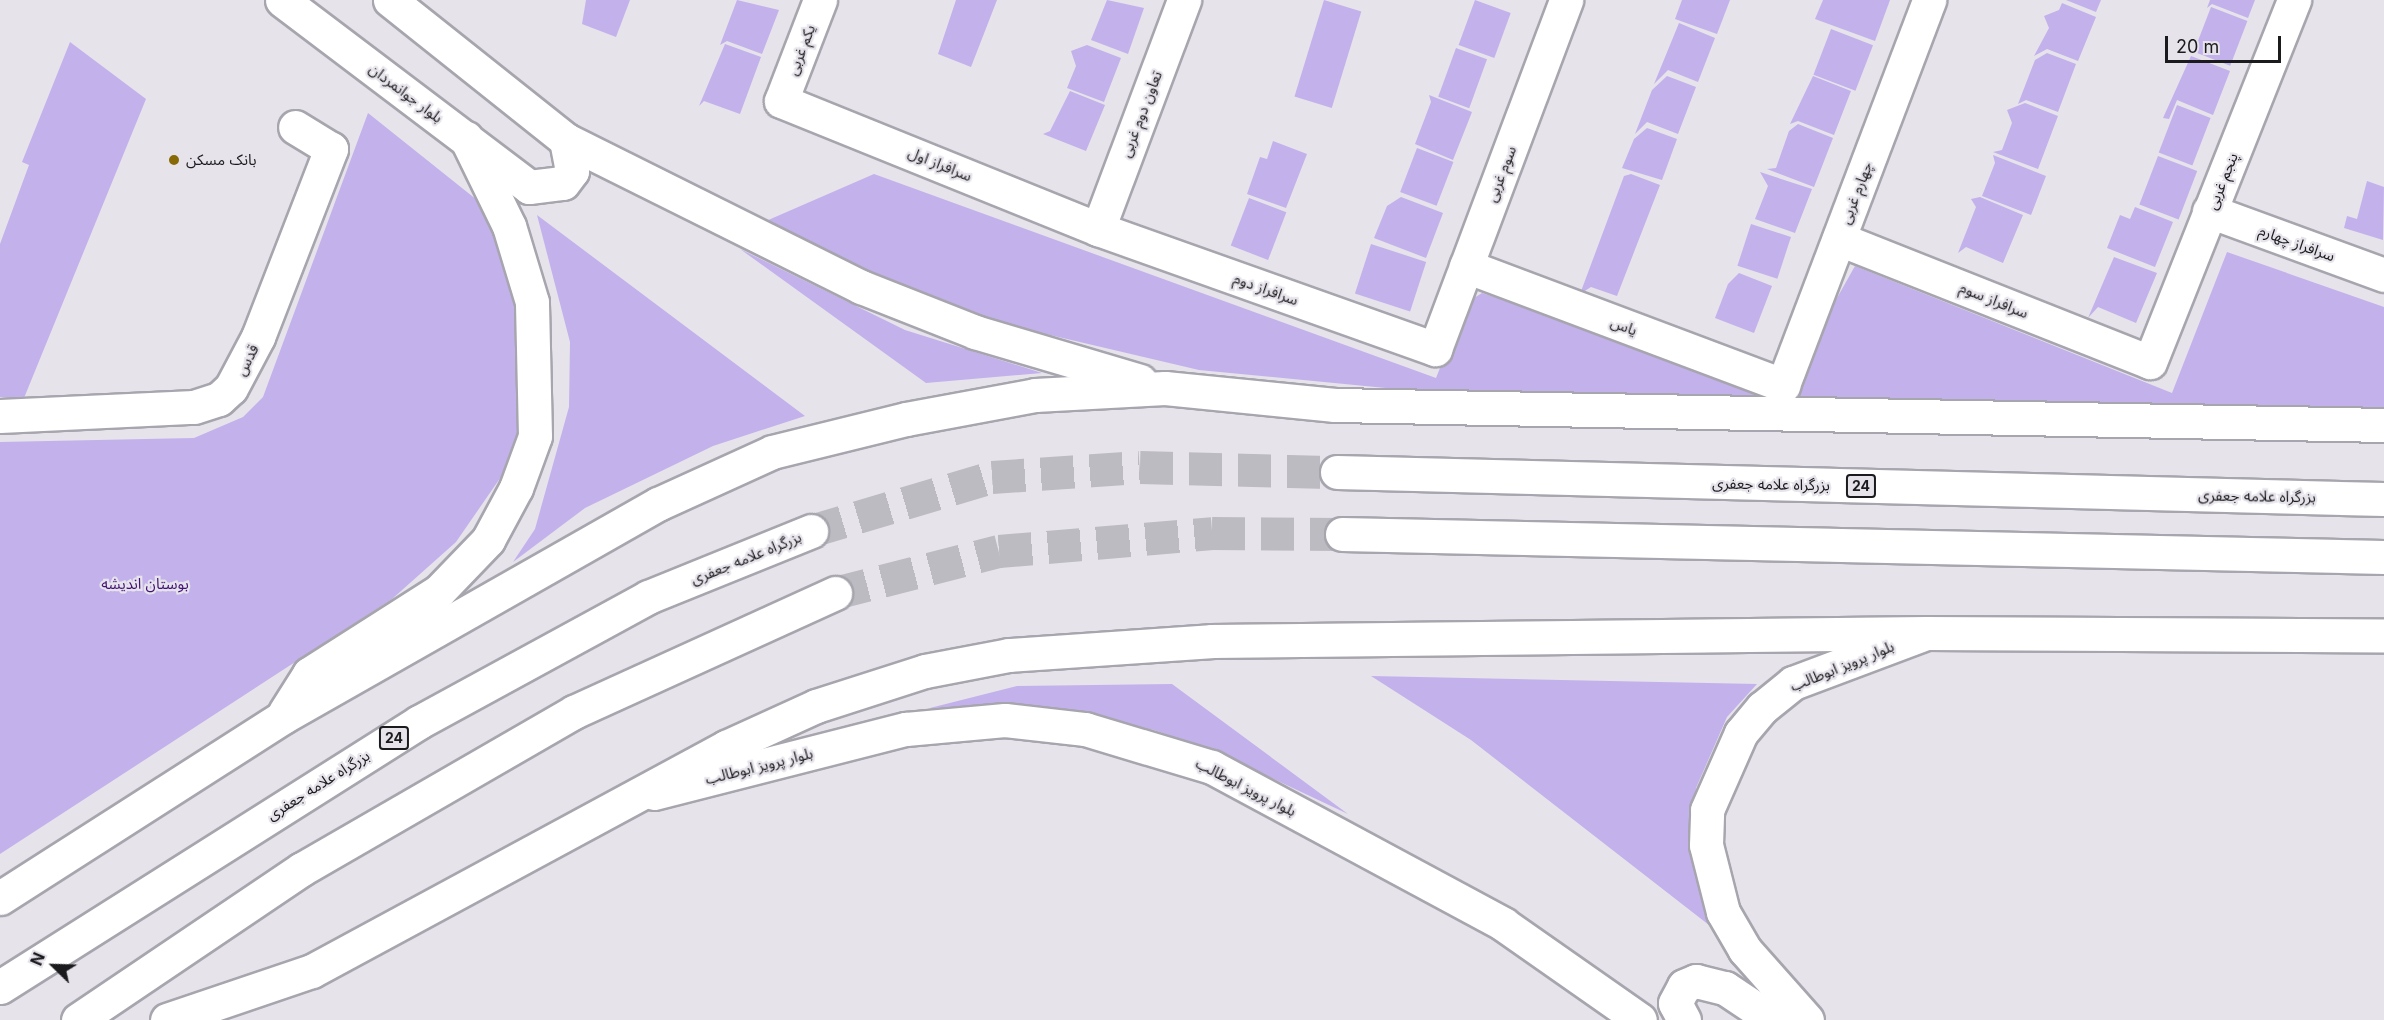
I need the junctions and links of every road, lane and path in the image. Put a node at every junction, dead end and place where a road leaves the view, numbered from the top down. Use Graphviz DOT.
graph roads {
  1 [pos="282,0"];
  2 [pos="390,0"];
  3 [pos="820,0"];
  4 [pos="1184,0"];
  5 [pos="1566,0"];
  6 [pos="1929,0"];
  7 [pos="2294,0"];
  8 [pos="781,101"];
  9 [pos="295,127"];
  10 [pos="466,138"];
  11 [pos="566,140"];
  12 [pos="2210,211"];
  13 [pos="1098,229"];
  14 [pos="1839,238"];
  15 [pos="1466,266"];
  16 [pos="2384,275"];
  17 [pos="1435,349"];
  18 [pos="2150,362"];
  19 [pos="1783,385"];
  20 [pos="1165,388"];
  21 [pos="0,416"];
  22 [pos="2384,425"];
  23 [pos="1337,472"];
  24 [pos="2384,500"];
  25 [pos="811,531"];
  26 [pos="1342,534"];
  27 [pos="2384,557"];
  28 [pos="834,593"];
  29 [pos="1926,633"];
  30 [pos="2384,635"];
  31 [pos="283,717"];
  32 [pos="629,799"];
  33 [pos="0,898"];
  34 [pos="0,987"];
  35 [pos="78,1020"];
  36 [pos="167,1020"];
  37 [pos="1641,1020"];
  38 [pos="1684,1020"];
  39 [pos="1773,1020"];
  40 [pos="1807,1020"];
  1 -- 10 [label="main road, بلوار جوانمردان"];
  2 -- 11 [label="main road"];
  3 -- 8 [label="main road, یکم غربی"];
  4 -- 13 [label="main road, تعاون دوم غربی"];
  5 -- 15 [label="main road, سوم غربی"];
  6 -- 14 [label="main road, چهارم غربی"];
  7 -- 12 [label="main road, پنجم غربی"];
  8 -- 13 [label="main road, سرافراز اول"];
  9 -- 21 [label="main road, قدس"];
  10 -- 11 [label="main road, بلوار جوانمردان"];
  10 -- 31 [label="main road"];
  11 -- 20 [label="main road"];
  12 -- 16 [label="main road, سرافراز چهارم"];
  12 -- 18 [label="main road, پنجم غربی"];
  13 -- 17 [label="main road, سرافراز دوم"];
  14 -- 18 [label="main road, سرافراز سوم"];
  14 -- 19 [label="main road, چهارم غربی"];
  15 -- 17 [label="main road, سوم غربی"];
  15 -- 19 [label="main road, یاس"];
  20 -- 22 [label="main road"];
  20 -- 31 [label="main road"];
  23 -- 24 [label="main road, بزرگراه علامه جعفری / 24"];
  25 -- 34 [label="main road, بزرگراه علامه جعفری / 24"];
  26 -- 27 [label="main road"];
  28 -- 35 [label="main road"];
  29 -- 30 [label="main road"];
  29 -- 32 [label="main road"];
  29 -- 40 [label="main road, بلوار پرویز ابوطالب"];
  31 -- 33 [label="main road"];
  32 -- 36 [label="main road"];
  32 -- 37 [label="main road, بلوار پرویز ابوطالب"];
  38 -- 39 [label="main road"];
}
